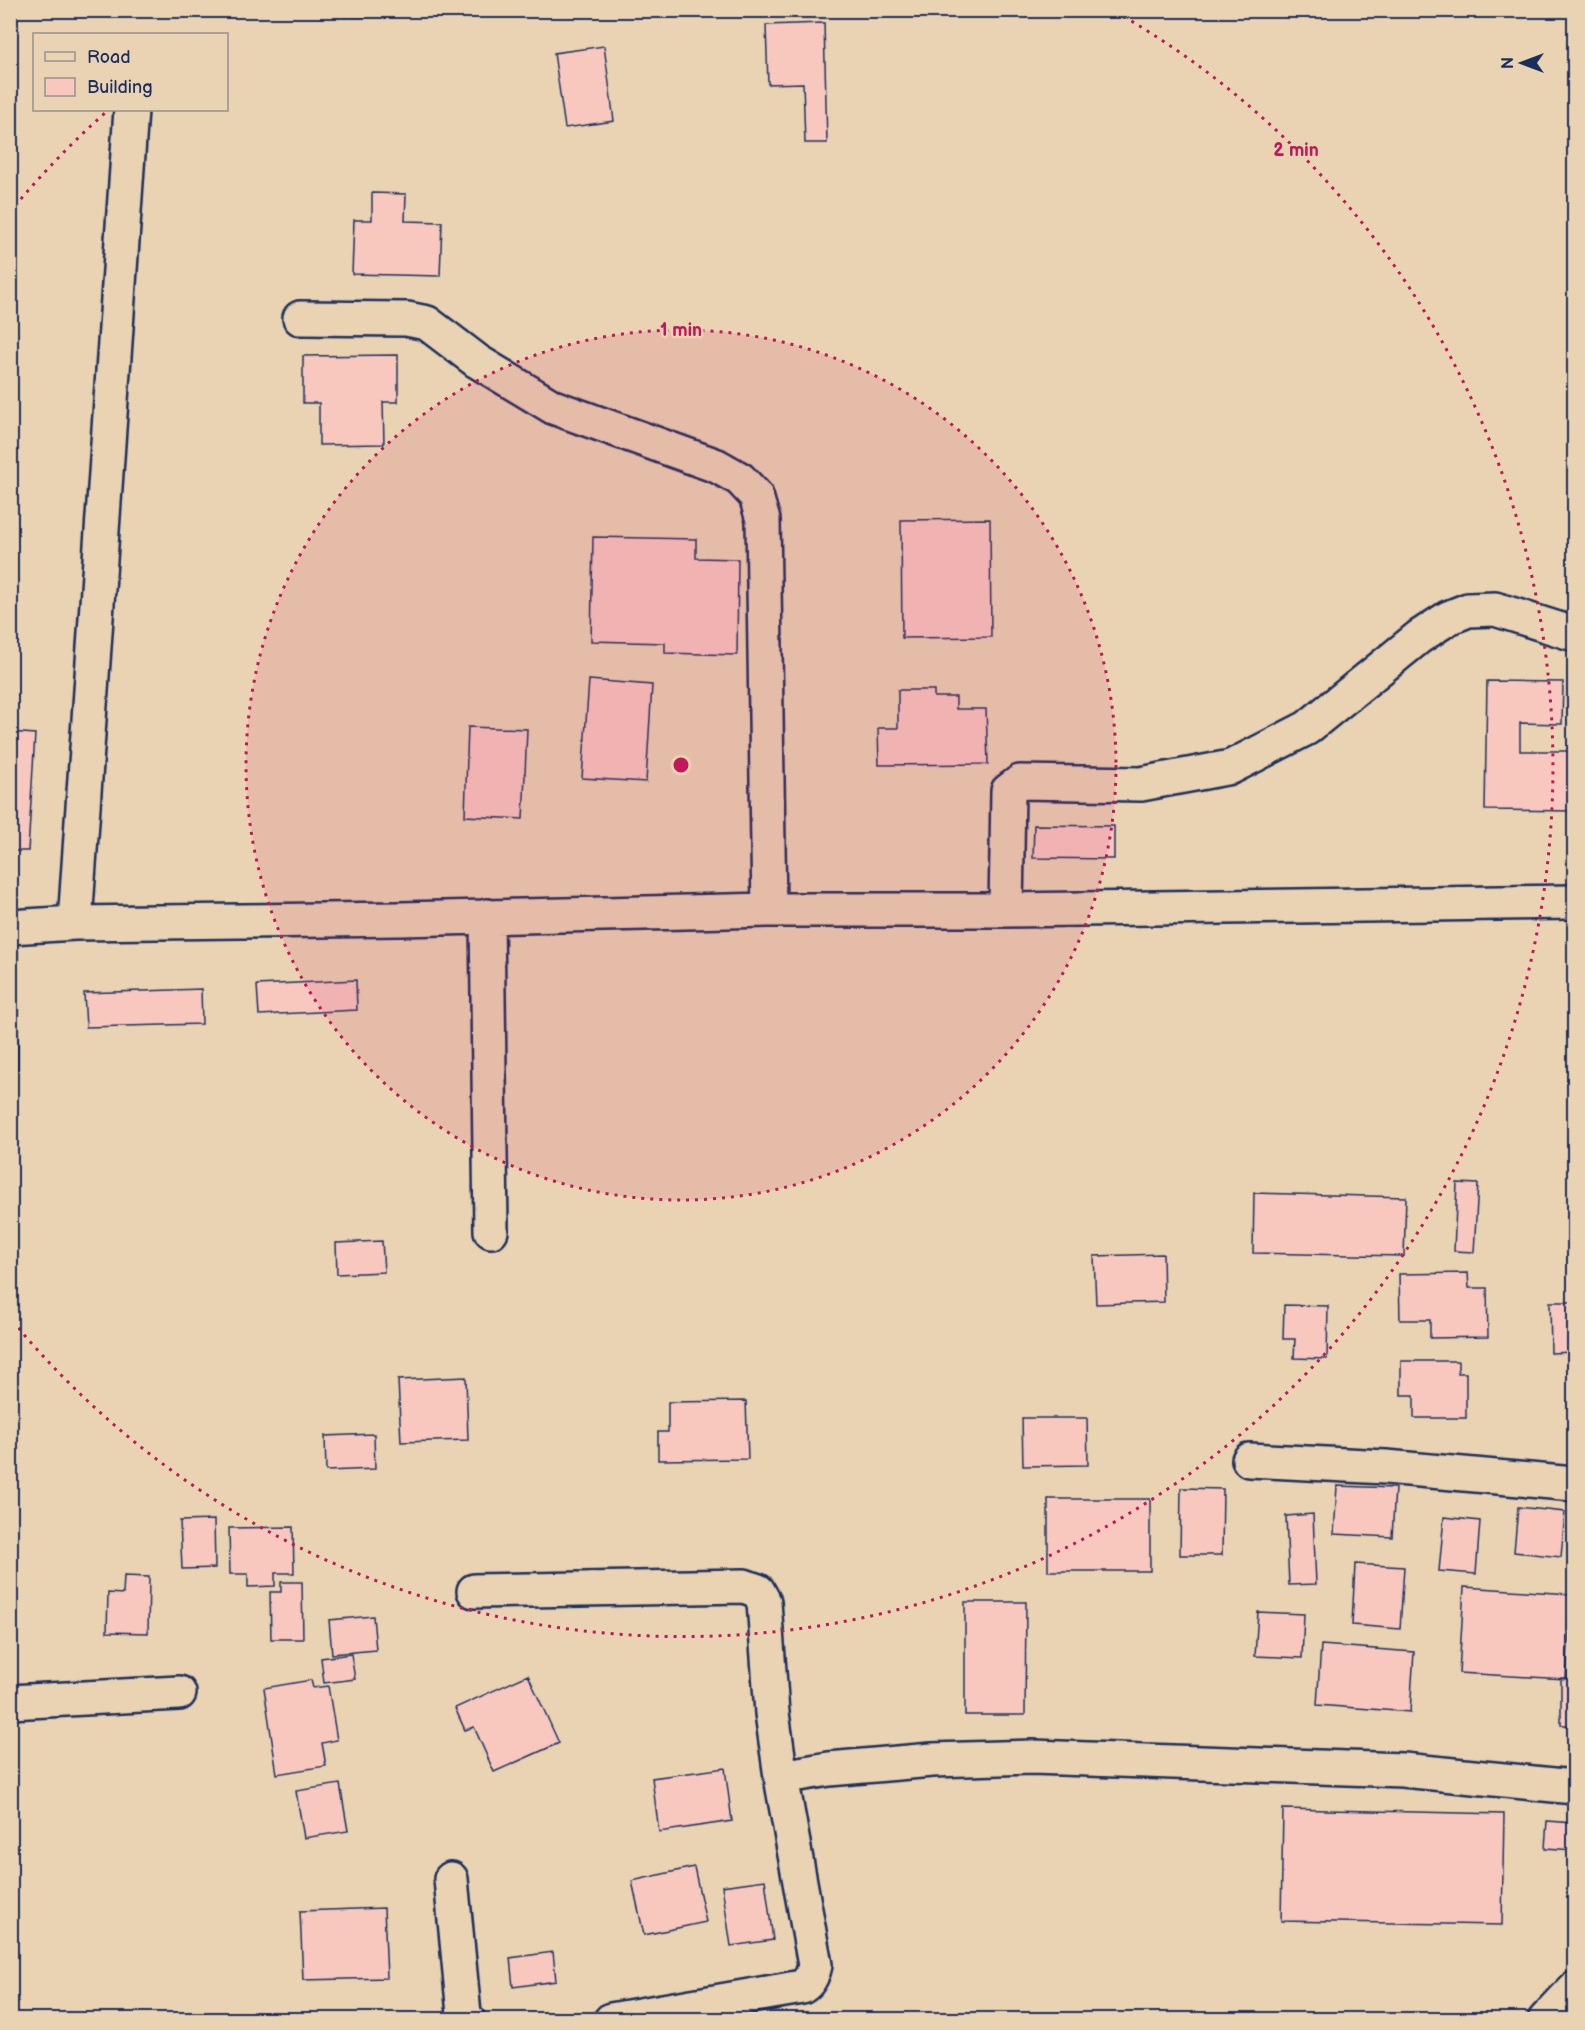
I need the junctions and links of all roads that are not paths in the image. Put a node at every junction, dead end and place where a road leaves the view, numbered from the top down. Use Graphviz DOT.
graph roads {
  1 [pos="131,111"];
  2 [pos="300,318"];
  3 [pos="1575,634"];
  4 [pos="1575,902"];
  5 [pos="769,910"];
  6 [pos="1006,910"];
  7 [pos="488,916"];
  8 [pos="75,923"];
  9 [pos="10,927"];
  10 [pos="491,1231"];
  11 [pos="1249,1460"];
  12 [pos="1575,1484"];
  13 [pos="474,1590"];
  14 [pos="179,1694"];
  15 [pos="10,1702"];
  16 [pos="781,1776"];
  17 [pos="1575,1787"];
  18 [pos="451,1880"];
  19 [pos="1575,1989"];
  20 [pos="468,2019"];
  21 [pos="611,2019"];
  22 [pos="1545,2019"];
  1 -- 8 [label="street"];
  2 -- 5 [label="street"];
  3 -- 6 [label="street"];
  4 -- 6 [label="street"];
  5 -- 6 [label="street"];
  5 -- 7 [label="street"];
  7 -- 8 [label="street"];
  7 -- 10 [label="street"];
  8 -- 9 [label="street"];
  11 -- 12 [label="street"];
  13 -- 16 [label="street"];
  14 -- 15 [label="street"];
  16 -- 17 [label="street"];
  16 -- 21 [label="street"];
  18 -- 20 [label="street"];
  19 -- 22 [label="street"];
}
